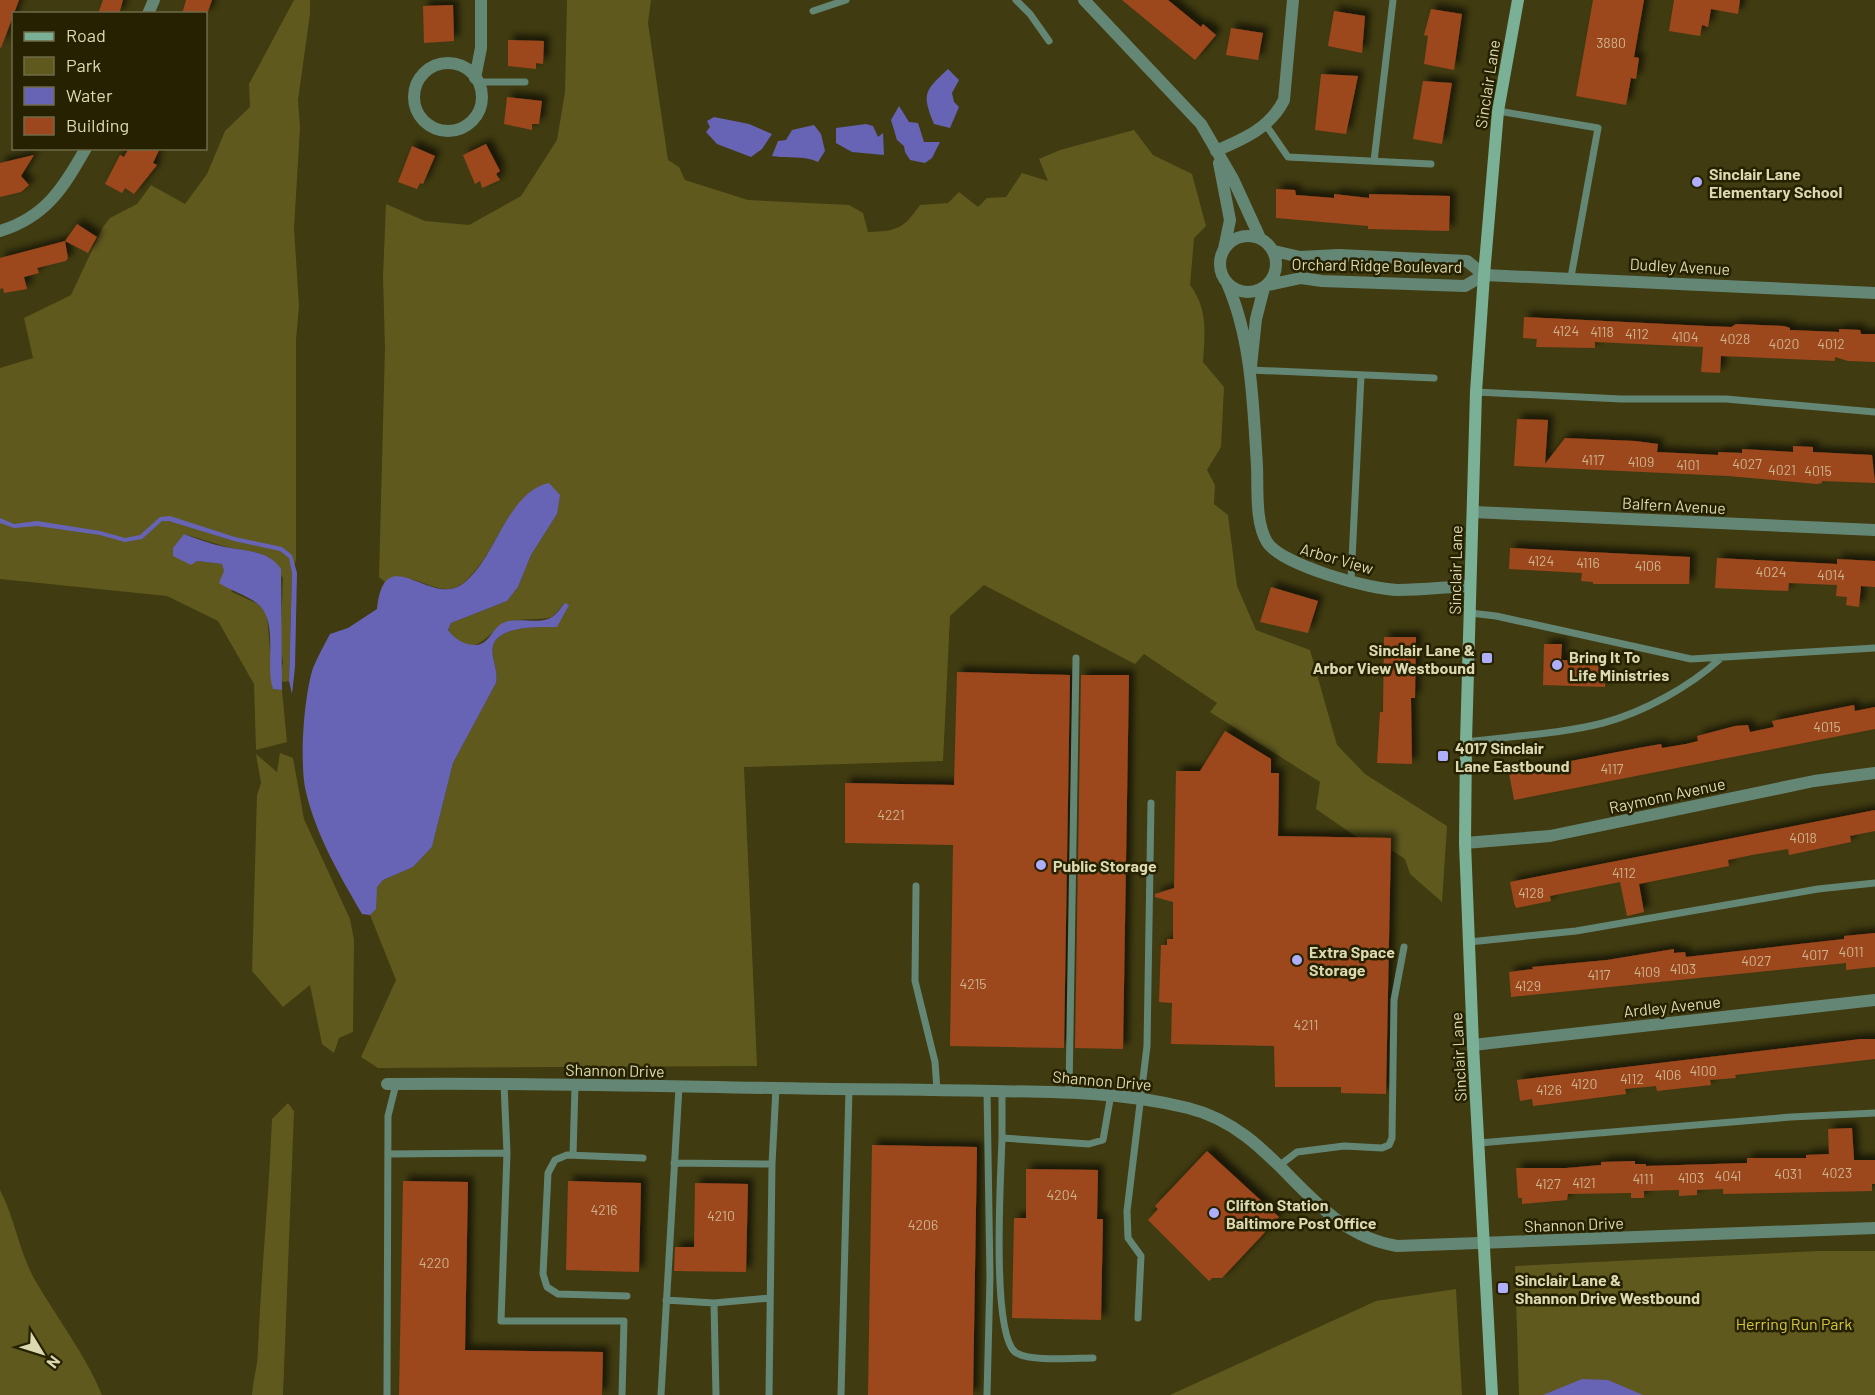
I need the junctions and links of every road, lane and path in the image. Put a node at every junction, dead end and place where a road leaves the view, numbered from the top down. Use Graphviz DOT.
graph roads {
  1 [pos="481,0"];
  2 [pos="846,0"];
  3 [pos="1016,0"];
  4 [pos="1084,0"];
  5 [pos="1293,0"];
  6 [pos="1394,0"];
  7 [pos="1518,0"];
  8 [pos="813,11"];
  9 [pos="1048,41"];
  10 [pos="477,80"];
  11 [pos="525,82"];
  12 [pos="1498,111"];
  13 [pos="1266,125"];
  14 [pos="85,150"];
  15 [pos="1216,151"];
  16 [pos="1374,161"];
  17 [pos="1431,164"];
  18 [pos="0,231"];
  19 [pos="1260,238"];
  20 [pos="1223,251"];
  21 [pos="1274,251"];
  22 [pos="1484,275"];
  23 [pos="1571,277"];
  24 [pos="1227,283"];
  25 [pos="1266,286"];
  26 [pos="1875,293"];
  27 [pos="1250,370"];
  28 [pos="1361,376"];
  29 [pos="1434,378"];
  30 [pos="1476,392"];
  31 [pos="1875,412"];
  32 [pos="1473,512"];
  33 [pos="1875,530"];
  34 [pos="1351,580"];
  35 [pos="1470,586"];
  36 [pos="1470,614"];
  37 [pos="1875,648"];
  38 [pos="1076,658"];
  39 [pos="1720,659"];
  40 [pos="1466,742"];
  41 [pos="1875,773"];
  42 [pos="1151,804"];
  43 [pos="1465,843"];
  44 [pos="1875,883"];
  45 [pos="916,886"];
  46 [pos="1469,942"];
  47 [pos="1404,947"];
  48 [pos="1875,1000"];
  49 [pos="1473,1045"];
  50 [pos="391,1084"];
  51 [pos="504,1084"];
  52 [pos="575,1086"];
  53 [pos="680,1087"];
  54 [pos="776,1088"];
  55 [pos="849,1089"];
  56 [pos="937,1090"];
  57 [pos="987,1091"];
  58 [pos="1002,1091"];
  59 [pos="1069,1092"];
  60 [pos="1111,1094"];
  61 [pos="1140,1097"];
  62 [pos="1875,1113"];
  63 [pos="1002,1138"];
  64 [pos="1479,1143"];
  65 [pos="507,1153"];
  66 [pos="388,1154"];
  67 [pos="573,1155"];
  68 [pos="643,1158"];
  69 [pos="675,1163"];
  70 [pos="772,1164"];
  71 [pos="1280,1165"];
  72 [pos="1875,1228"];
  73 [pos="1484,1244"];
  74 [pos="627,1296"];
  75 [pos="770,1298"];
  76 [pos="666,1300"];
  77 [pos="714,1303"];
  78 [pos="1138,1317"];
  79 [pos="1093,1358"];
  80 [pos="387,1395"];
  81 [pos="622,1395"];
  82 [pos="661,1395"];
  83 [pos="716,1395"];
  84 [pos="769,1395"];
  85 [pos="841,1395"];
  86 [pos="987,1395"];
  87 [pos="1492,1395"];
  1 -- 10 [label="street"];
  2 -- 8 [label="lane"];
  3 -- 9 [label="lane"];
  4 -- 15 [label="street, Orchard Ridge Boulevard"];
  5 -- 13 [label="street"];
  6 -- 16 [label="lane"];
  7 -- 12 [label="main road, Sinclair Lane"];
  10 -- 10 [label="street"];
  10 -- 11 [label="lane"];
  12 -- 22 [label="main road, Sinclair Lane"];
  12 -- 23 [label="lane"];
  13 -- 15 [label="street"];
  13 -- 16 [label="lane"];
  14 -- 18 [label="street"];
  15 -- 19 [label="street, Orchard Ridge Boulevard"];
  15 -- 20 [label="street, Orchard Ridge Boulevard"];
  16 -- 17 [label="lane"];
  19 -- 20 [label="street"];
  19 -- 21 [label="street, Orchard Ridge Boulevard"];
  20 -- 24 [label="street, Orchard Ridge Boulevard"];
  21 -- 22 [label="street, Orchard Ridge Boulevard"];
  21 -- 25 [label="street, Orchard Ridge Boulevard"];
  22 -- 23 [label="street, Dudley Avenue"];
  22 -- 25 [label="street, Orchard Ridge Boulevard"];
  22 -- 30 [label="main road, Sinclair Lane"];
  23 -- 26 [label="street, Dudley Avenue"];
  24 -- 25 [label="street, Orchard Ridge Boulevard"];
  24 -- 27 [label="street, Arbor View"];
  25 -- 27 [label="street, Arbor View"];
  27 -- 28 [label="lane"];
  27 -- 34 [label="street, Arbor View"];
  28 -- 29 [label="lane"];
  28 -- 34 [label="lane"];
  30 -- 31 [label="lane"];
  30 -- 32 [label="main road, Sinclair Lane"];
  32 -- 33 [label="street, Balfern Avenue"];
  32 -- 35 [label="main road, Sinclair Lane"];
  34 -- 35 [label="street, Arbor View"];
  35 -- 36 [label="main road, Sinclair Lane"];
  36 -- 39 [label="lane"];
  36 -- 40 [label="main road, Sinclair Lane"];
  37 -- 39 [label="lane"];
  38 -- 59 [label="lane"];
  39 -- 40 [label="lane"];
  40 -- 43 [label="main road, Sinclair Lane"];
  41 -- 43 [label="street, Raymonn Avenue"];
  42 -- 61 [label="lane"];
  43 -- 46 [label="main road, Sinclair Lane"];
  44 -- 46 [label="lane"];
  45 -- 56 [label="lane"];
  46 -- 49 [label="main road, Sinclair Lane"];
  47 -- 71 [label="lane"];
  48 -- 49 [label="street, Ardley Avenue"];
  49 -- 64 [label="main road, Sinclair Lane"];
  50 -- 51 [label="street, Shannon Drive"];
  50 -- 66 [label="lane"];
  51 -- 52 [label="street, Shannon Drive"];
  51 -- 65 [label="lane"];
  52 -- 53 [label="street, Shannon Drive"];
  52 -- 67 [label="lane"];
  53 -- 54 [label="street, Shannon Drive"];
  53 -- 69 [label="lane"];
  54 -- 55 [label="street, Shannon Drive"];
  54 -- 70 [label="lane"];
  55 -- 56 [label="street, Shannon Drive"];
  55 -- 85 [label="lane"];
  56 -- 57 [label="street, Shannon Drive"];
  57 -- 58 [label="street, Shannon Drive"];
  57 -- 86 [label="lane"];
  58 -- 59 [label="street, Shannon Drive"];
  58 -- 63 [label="lane"];
  59 -- 60 [label="street, Shannon Drive"];
  60 -- 61 [label="street, Shannon Drive"];
  60 -- 63 [label="lane"];
  61 -- 71 [label="street, Shannon Drive"];
  61 -- 78 [label="lane"];
  62 -- 64 [label="lane"];
  63 -- 79 [label="lane"];
  64 -- 73 [label="main road, Sinclair Lane"];
  65 -- 66 [label="lane"];
  65 -- 81 [label="lane"];
  66 -- 80 [label="lane"];
  67 -- 68 [label="lane"];
  67 -- 74 [label="lane"];
  69 -- 70 [label="lane"];
  69 -- 76 [label="lane"];
  70 -- 75 [label="lane"];
  71 -- 73 [label="street, Shannon Drive"];
  72 -- 73 [label="street, Shannon Drive"];
  73 -- 87 [label="main road, Sinclair Lane"];
  75 -- 77 [label="lane"];
  75 -- 84 [label="lane"];
  76 -- 77 [label="lane"];
  76 -- 82 [label="lane"];
  77 -- 83 [label="lane"];
}
